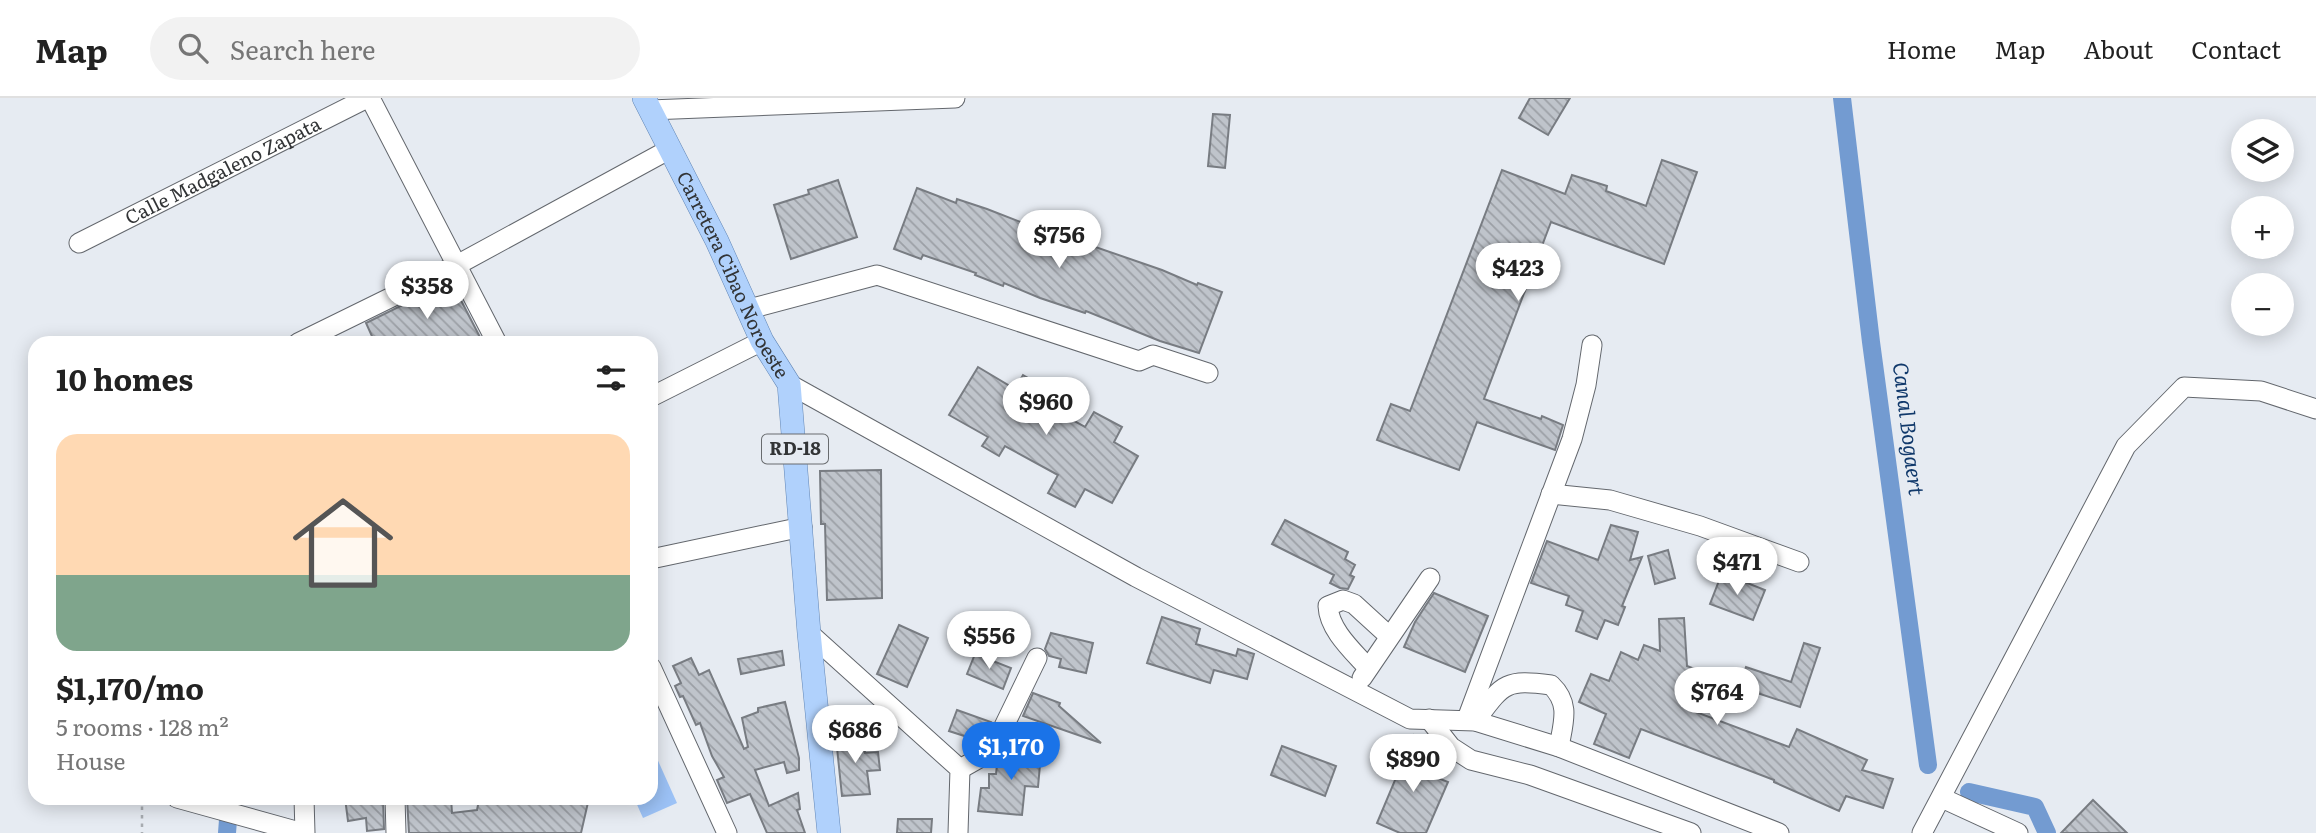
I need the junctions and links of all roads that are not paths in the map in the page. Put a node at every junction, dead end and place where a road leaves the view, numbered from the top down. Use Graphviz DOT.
graph roads {
  1 [pos="368,98"];
  2 [pos="955,98"];
  3 [pos="868,99"];
  4 [pos="647,104"];
  5 [pos="670,149"];
  6 [pos="79,243"];
  7 [pos="457,265"];
  8 [pos="749,309"];
  9 [pos="312,336"];
  10 [pos="493,336"];
  11 [pos="762,341"];
  12 [pos="1592,345"];
  13 [pos="1208,373"];
  14 [pos="789,384"];
  15 [pos="658,393"];
  16 [pos="2316,409"];
  17 [pos="1551,494"];
  18 [pos="802,527"];
  19 [pos="658,558"];
  20 [pos="1798,562"];
  21 [pos="1430,578"];
  22 [pos="809,633"];
  23 [pos="1389,636"];
  24 [pos="1037,658"];
  25 [pos="1368,668"];
  26 [pos="658,682"];
  27 [pos="1353,690"];
  28 [pos="1429,719"];
  29 [pos="1471,720"];
  30 [pos="1559,747"];
  31 [pos="960,769"];
  32 [pos="1942,798"];
  33 [pos="197,805"];
  34 [pos="304,805"];
  35 [pos="395,805"];
  36 [pos="258,827"];
  37 [pos="304,833"];
  38 [pos="396,833"];
  39 [pos="727,833"];
  40 [pos="829,833"];
  41 [pos="958,833"];
  42 [pos="1691,833"];
  43 [pos="1779,833"];
  44 [pos="1922,833"];
  45 [pos="2018,833"];
  1 -- 6 [label="street, Calle Madgaleno Zapata"];
  1 -- 7 [label="street"];
  2 -- 3 [label="street"];
  3 -- 4 [label="street"];
  4 -- 5 [label="main road, Carretera Cibao Noroeste / RD-18"];
  5 -- 7 [label="street"];
  5 -- 8 [label="main road, Carretera Cibao Noroeste / RD-18"];
  7 -- 9 [label="street"];
  7 -- 10 [label="street"];
  8 -- 11 [label="main road, Carretera Cibao Noroeste / RD-18"];
  8 -- 13 [label="street"];
  11 -- 14 [label="main road, Carretera Cibao Noroeste / RD-18"];
  11 -- 15 [label="street"];
  12 -- 17 [label="street"];
  14 -- 18 [label="main road, Carretera Cibao Noroeste / RD-18"];
  14 -- 27 [label="street"];
  16 -- 32 [label="street"];
  17 -- 20 [label="street"];
  17 -- 29 [label="street"];
  18 -- 19 [label="street"];
  18 -- 22 [label="main road, Carretera Cibao Noroeste / RD-18"];
  21 -- 23 [label="street"];
  22 -- 31 [label="street"];
  22 -- 40 [label="main road, Carretera Cibao Noroeste / RD-18"];
  23 -- 25 [label="street"];
  23 -- 25 [label="street"];
  24 -- 31 [label="street"];
  25 -- 27 [label="street"];
  26 -- 39 [label="street"];
  27 -- 28 [label="street"];
  28 -- 29 [label="street"];
  28 -- 42 [label="street"];
  29 -- 30 [label="street"];
  29 -- 30 [label="street"];
  30 -- 43 [label="street"];
  31 -- 41 [label="street"];
  32 -- 44 [label="street"];
  32 -- 45 [label="street"];
  33 -- 36 [label="street"];
  34 -- 37 [label="street"];
  35 -- 38 [label="street"];
  36 -- 37 [label="street"];
}
